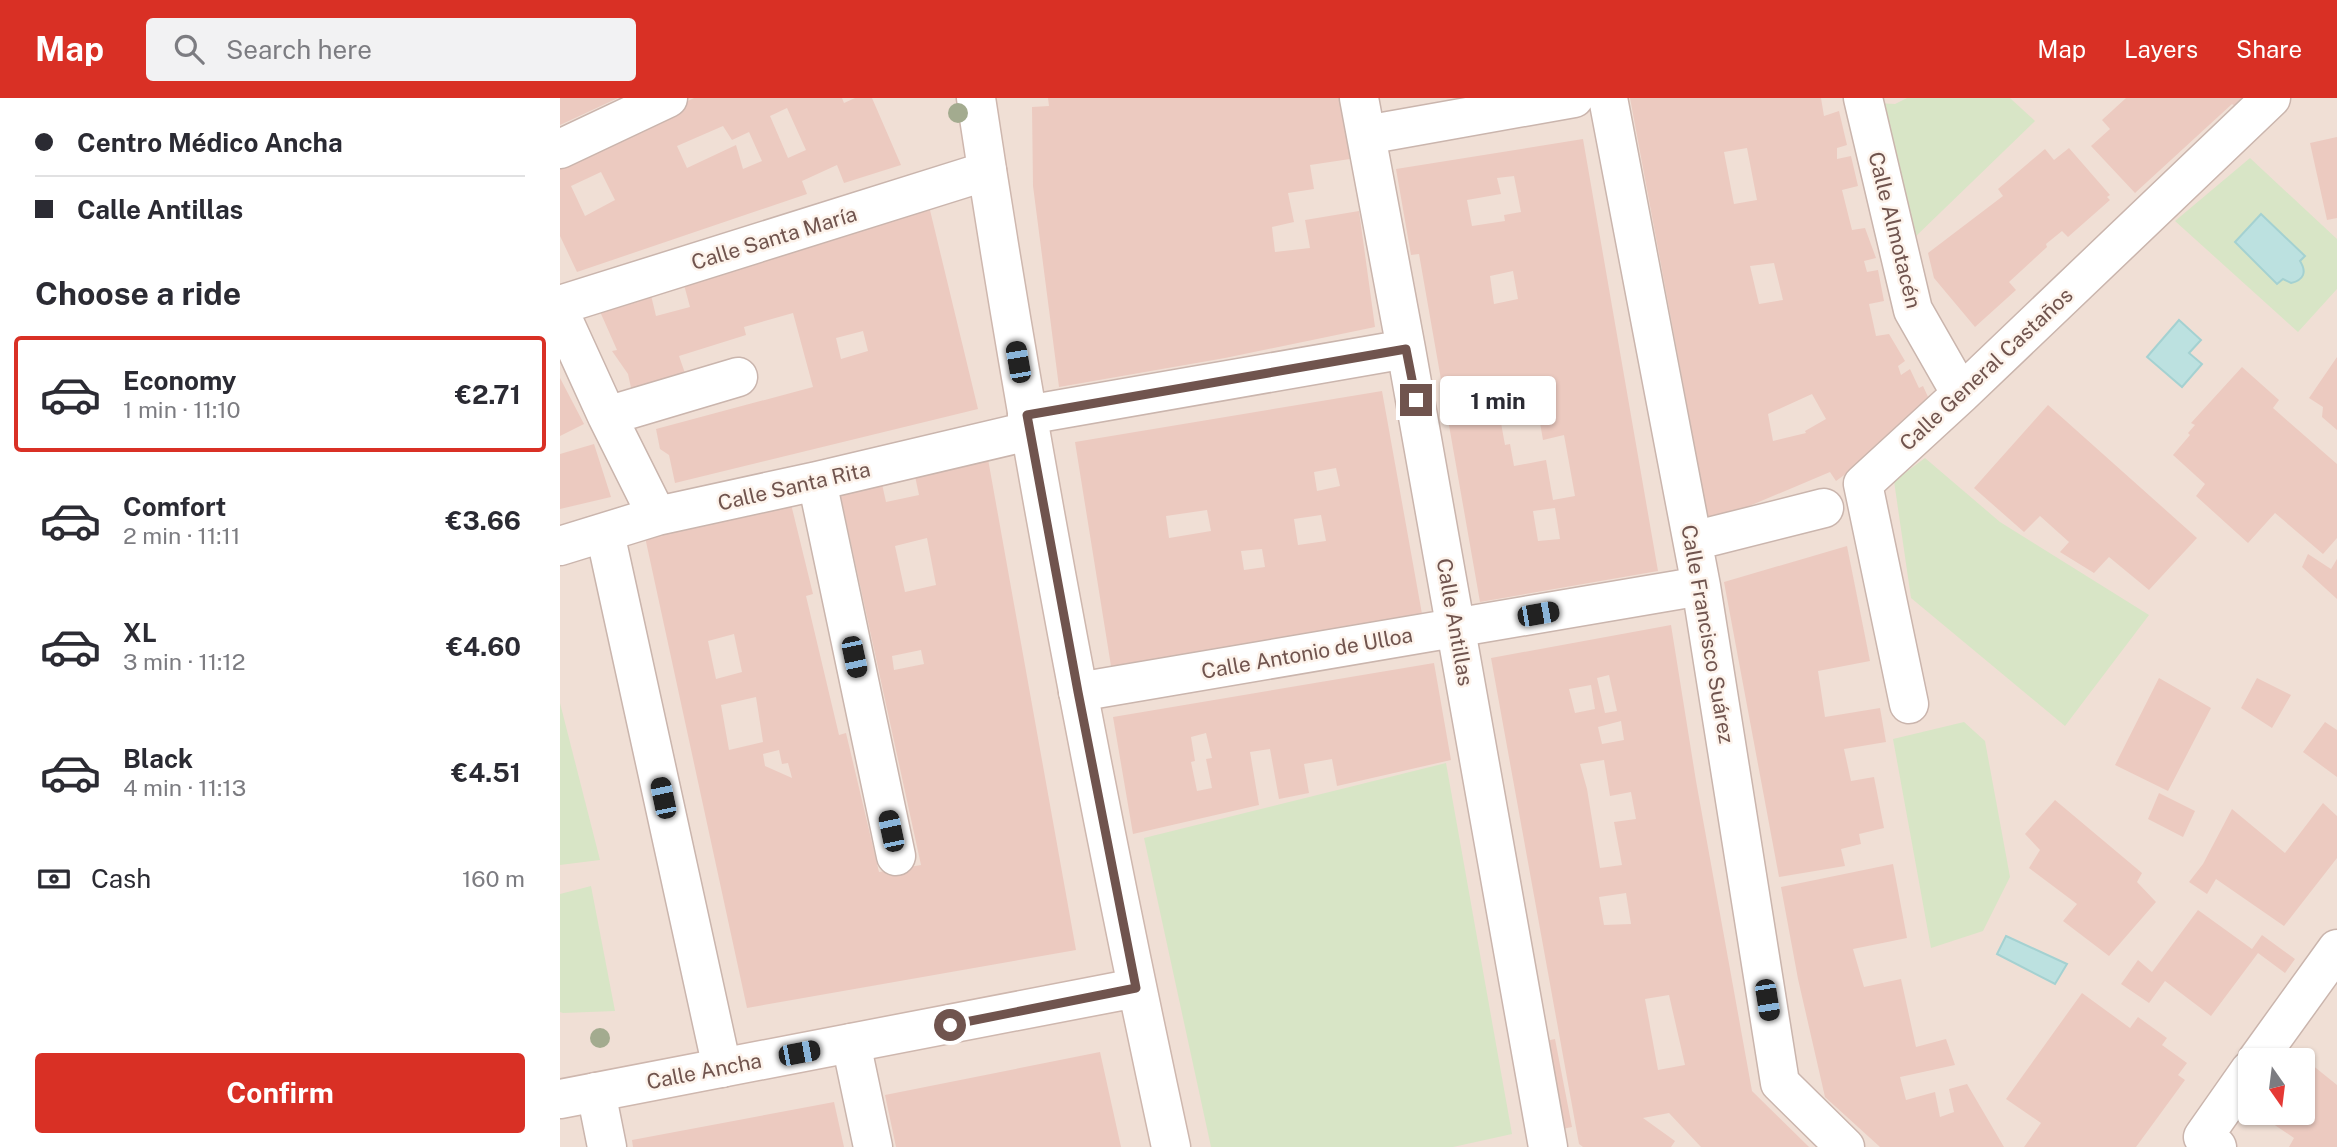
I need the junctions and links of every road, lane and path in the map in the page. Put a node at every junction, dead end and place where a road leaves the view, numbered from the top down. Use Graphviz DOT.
graph roads {
  1 [pos="668,98"];
  2 [pos="976,98"];
  3 [pos="1359,98"];
  4 [pos="1574,98"];
  5 [pos="1608,98"];
  6 [pos="1863,98"];
  7 [pos="2271,98"];
  8 [pos="1366,135"];
  9 [pos="560,149"];
  10 [pos="987,172"];
  11 [pos="560,305"];
  12 [pos="560,313"];
  13 [pos="1406,349"];
  14 [pos="738,377"];
  15 [pos="1961,394"];
  16 [pos="607,416"];
  17 [pos="1028,423"];
  18 [pos="817,481"];
  19 [pos="1824,508"];
  20 [pos="657,516"];
  21 [pos="606,533"];
  22 [pos="1693,541"];
  23 [pos="560,546"];
  24 [pos="1701,586"];
  25 [pos="1456,628"];
  26 [pos="1078,692"];
  27 [pos="1909,704"];
  28 [pos="896,856"];
  29 [pos="2337,949"];
  30 [pos="1136,988"];
  31 [pos="851,1043"];
  32 [pos="2266,1048"];
  33 [pos="722,1068"];
  34 [pos="2238,1087"];
  35 [pos="578,1095"];
  36 [pos="1552,1144"];
  37 [pos="607,1147"];
  38 [pos="873,1147"];
  39 [pos="1171,1147"];
  40 [pos="1845,1147"];
  41 [pos="2217,1147"];
  1 -- 9 [label="street"];
  2 -- 10 [label="street"];
  3 -- 8 [label="street, Calle Antillas"];
  4 -- 8 [label="street"];
  5 -- 22 [label="street, Calle Francisco Suárez"];
  6 -- 15 [label="street, Calle Almotacén"];
  7 -- 15 [label="street, Calle General Castaños"];
  8 -- 13 [label="street, Calle Antillas"];
  10 -- 11 [label="street, Calle Santa María"];
  10 -- 17 [label="street"];
  12 -- 16 [label="street"];
  13 -- 17 [label="street, Calle Santa Rita"];
  13 -- 25 [label="street, Calle Antillas"];
  14 -- 16 [label="street"];
  15 -- 27 [label="street, Calle General Castaños"];
  16 -- 20 [label="street"];
  17 -- 18 [label="street, Calle Santa Rita"];
  17 -- 26 [label="street"];
  18 -- 20 [label="street, Calle Santa Rita"];
  18 -- 28 [label="street"];
  19 -- 22 [label="street"];
  20 -- 21 [label="street, Calle Santa Rita"];
  21 -- 23 [label="street, Calle Santa Rita"];
  21 -- 33 [label="street"];
  22 -- 24 [label="street, Calle Francisco Suárez"];
  24 -- 25 [label="street, Calle Antonio de Ulloa"];
  24 -- 40 [label="street, Calle Francisco Suárez"];
  25 -- 26 [label="street, Calle Antonio de Ulloa"];
  25 -- 36 [label="street, Calle Antillas"];
  26 -- 30 [label="street"];
  29 -- 32 [label="street"];
  30 -- 31 [label="street, Calle Ancha"];
  30 -- 39 [label="street"];
  31 -- 33 [label="street, Calle Ancha"];
  31 -- 38 [label="street"];
  33 -- 35 [label="street, Calle Ancha"];
  34 -- 41 [label="street"];
  35 -- 37 [label="street"];
}
